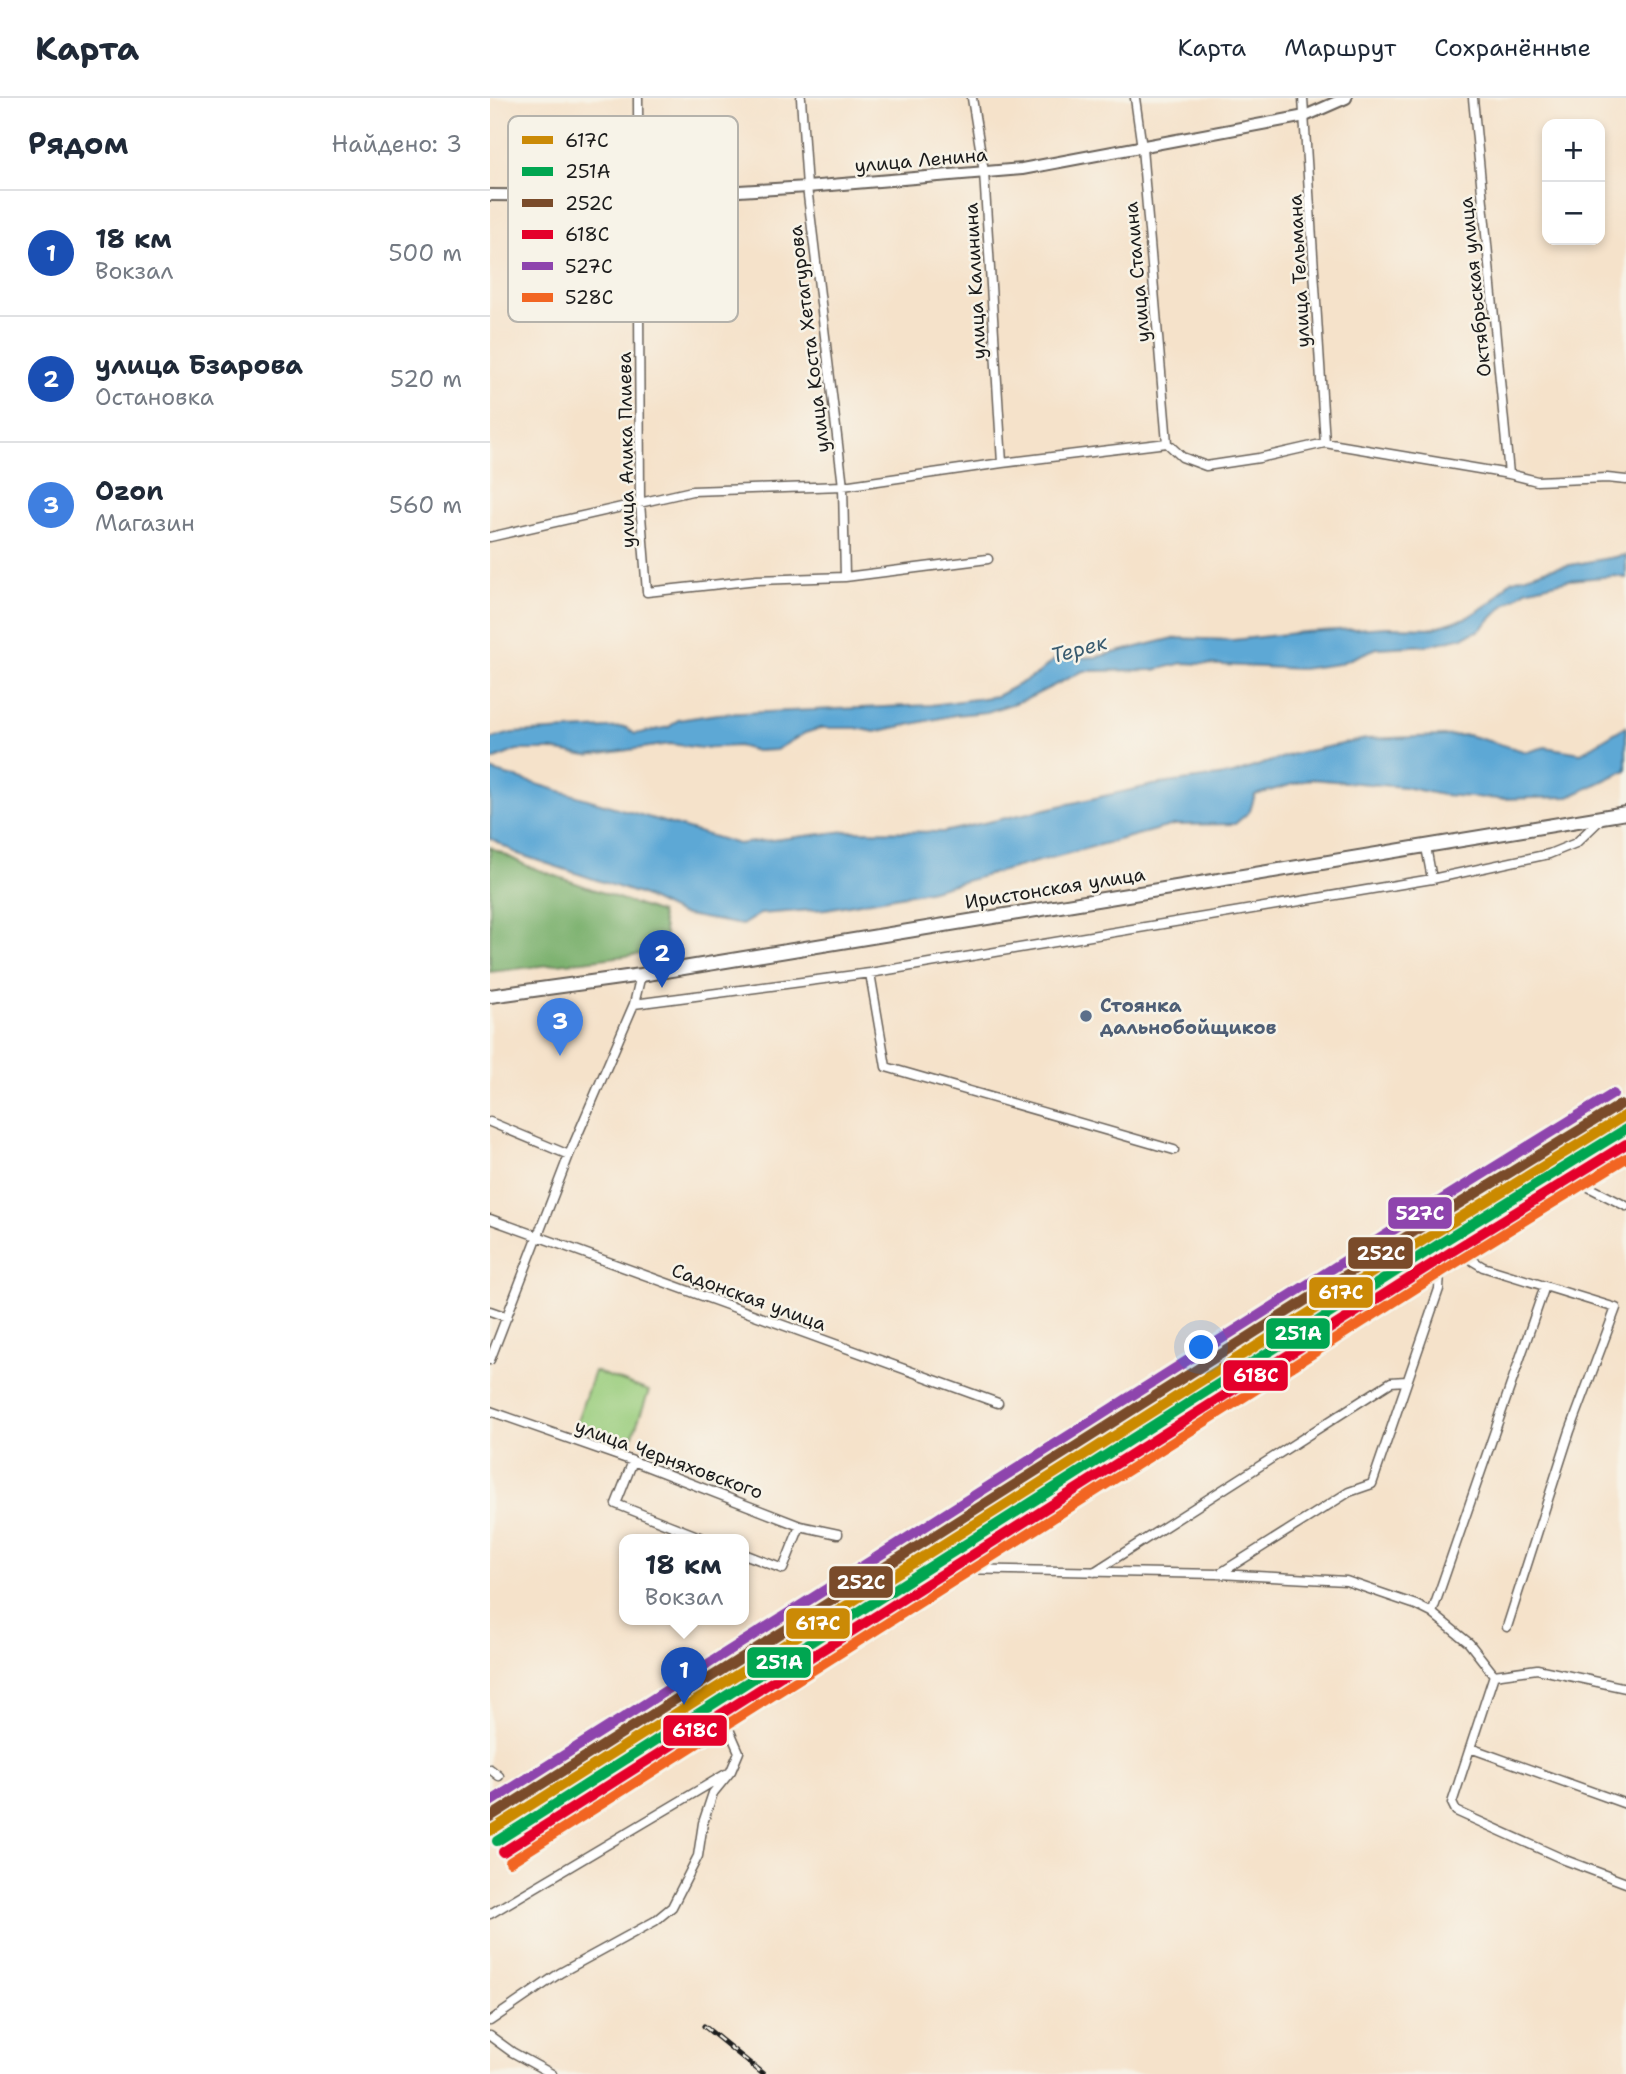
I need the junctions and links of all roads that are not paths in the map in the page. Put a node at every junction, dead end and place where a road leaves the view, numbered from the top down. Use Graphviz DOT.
graph roads {
  1 [pos="638,98"];
  2 [pos="801,98"];
  3 [pos="972,98"];
  4 [pos="1135,98"];
  5 [pos="1303,98"];
  6 [pos="1346,98"];
  7 [pos="1473,98"];
  8 [pos="638,116"];
  9 [pos="1306,116"];
  10 [pos="1142,148"];
  11 [pos="984,172"];
  12 [pos="807,187"];
  13 [pos="738,191"];
  14 [pos="490,195"];
  15 [pos="508,195"];
  16 [pos="640,322"];
  17 [pos="1167,443"];
  18 [pos="1325,443"];
  19 [pos="1002,463"];
  20 [pos="1510,474"];
  21 [pos="1626,480"];
  22 [pos="843,486"];
  23 [pos="640,503"];
  24 [pos="490,537"];
  25 [pos="988,559"];
  26 [pos="845,577"];
  27 [pos="1626,813"];
  28 [pos="1602,818"];
  29 [pos="1426,847"];
  30 [pos="1432,879"];
  31 [pos="870,973"];
  32 [pos="641,975"];
  33 [pos="490,996"];
  34 [pos="634,1004"];
  35 [pos="490,1122"];
  36 [pos="1174,1150"];
  37 [pos="1623,1151"];
  38 [pos="569,1155"];
  39 [pos="1561,1173"];
  40 [pos="1626,1206"];
  41 [pos="490,1219"];
  42 [pos="538,1238"];
  43 [pos="1468,1239"];
  44 [pos="1441,1255"];
  45 [pos="1545,1286"];
  46 [pos="490,1311"];
  47 [pos="507,1317"];
  48 [pos="490,1360"];
  49 [pos="1406,1381"];
  50 [pos="998,1403"];
  51 [pos="490,1411"];
  52 [pos="633,1461"];
  53 [pos="800,1525"];
  54 [pos="692,1534"];
  55 [pos="838,1534"];
  56 [pos="749,1555"];
  57 [pos="953,1569"];
  58 [pos="1094,1572"];
  59 [pos="1219,1574"];
  60 [pos="1432,1614"];
  61 [pos="1507,1627"];
  62 [pos="1494,1675"];
  63 [pos="1626,1688"];
  64 [pos="1470,1748"];
  65 [pos="490,1769"];
  66 [pos="731,1771"];
  67 [pos="499,1776"];
  68 [pos="1626,1804"];
  69 [pos="1626,1883"];
  70 [pos="490,1914"];
  71 [pos="490,2021"];
  72 [pos="490,2036"];
  73 [pos="552,2074"];
  1 -- 8 [label="street, улица Алика Плиева"];
  2 -- 12 [label="street, улица Коста Хетагурова"];
  3 -- 11 [label="street, улица Калинина"];
  4 -- 10 [label="street, улица Сталина"];
  5 -- 9 [label="street, улица Тельмана"];
  6 -- 9 [label="street, улица Ленина"];
  7 -- 20 [label="street, Октябрьская улица"];
  9 -- 10 [label="street, улица Ленина"];
  9 -- 18 [label="street, улица Тельмана"];
  10 -- 11 [label="street, улица Ленина"];
  10 -- 17 [label="street, улица Сталина"];
  11 -- 12 [label="street, улица Ленина"];
  11 -- 19 [label="street, улица Калинина"];
  12 -- 13 [label="street, улица Ленина"];
  12 -- 22 [label="street, улица Коста Хетагурова"];
  14 -- 15 [label="street, улица Ленина"];
  16 -- 23 [label="street, улица Алика Плиева"];
  17 -- 18 [label="street"];
  17 -- 19 [label="street"];
  18 -- 20 [label="street"];
  19 -- 22 [label="street"];
  20 -- 21 [label="street"];
  22 -- 23 [label="street"];
  22 -- 26 [label="street, улица Коста Хетагурова"];
  23 -- 24 [label="street"];
  23 -- 26 [label="street, улица Алика Плиева"];
  25 -- 26 [label="street"];
  27 -- 28 [label="main road, Иристонская улица"];
  28 -- 29 [label="main road, Иристонская улица"];
  28 -- 30 [label="street"];
  29 -- 30 [label="street"];
  29 -- 32 [label="main road, Иристонская улица"];
  30 -- 31 [label="street"];
  31 -- 34 [label="street"];
  31 -- 36 [label="street"];
  32 -- 33 [label="main road, Иристонская улица"];
  32 -- 34 [label="street"];
  34 -- 38 [label="street"];
  35 -- 38 [label="street"];
  37 -- 39 [label="street"];
  38 -- 42 [label="street"];
  39 -- 40 [label="street"];
  39 -- 43 [label="street"];
  41 -- 42 [label="street, Садонская улица"];
  42 -- 47 [label="street"];
  42 -- 50 [label="street, Садонская улица"];
  43 -- 44 [label="street"];
  43 -- 45 [label="street"];
  44 -- 49 [label="street"];
  44 -- 57 [label="street"];
  45 -- 60 [label="street"];
  45 -- 61 [label="street"];
  46 -- 47 [label="street"];
  47 -- 48 [label="street"];
  49 -- 58 [label="street"];
  49 -- 59 [label="street"];
  51 -- 52 [label="street, улица Черняховского"];
  52 -- 53 [label="street, улица Черняховского"];
  52 -- 54 [label="street"];
  53 -- 55 [label="street, улица Черняховского"];
  53 -- 56 [label="street"];
  57 -- 58 [label="street"];
  57 -- 66 [label="street"];
  58 -- 59 [label="street"];
  59 -- 60 [label="street"];
  60 -- 62 [label="street"];
  62 -- 63 [label="street"];
  62 -- 64 [label="street"];
  64 -- 68 [label="street"];
  64 -- 69 [label="street"];
  65 -- 67 [label="street"];
  66 -- 70 [label="street"];
  66 -- 71 [label="street"];
  72 -- 73 [label="street"];
}
